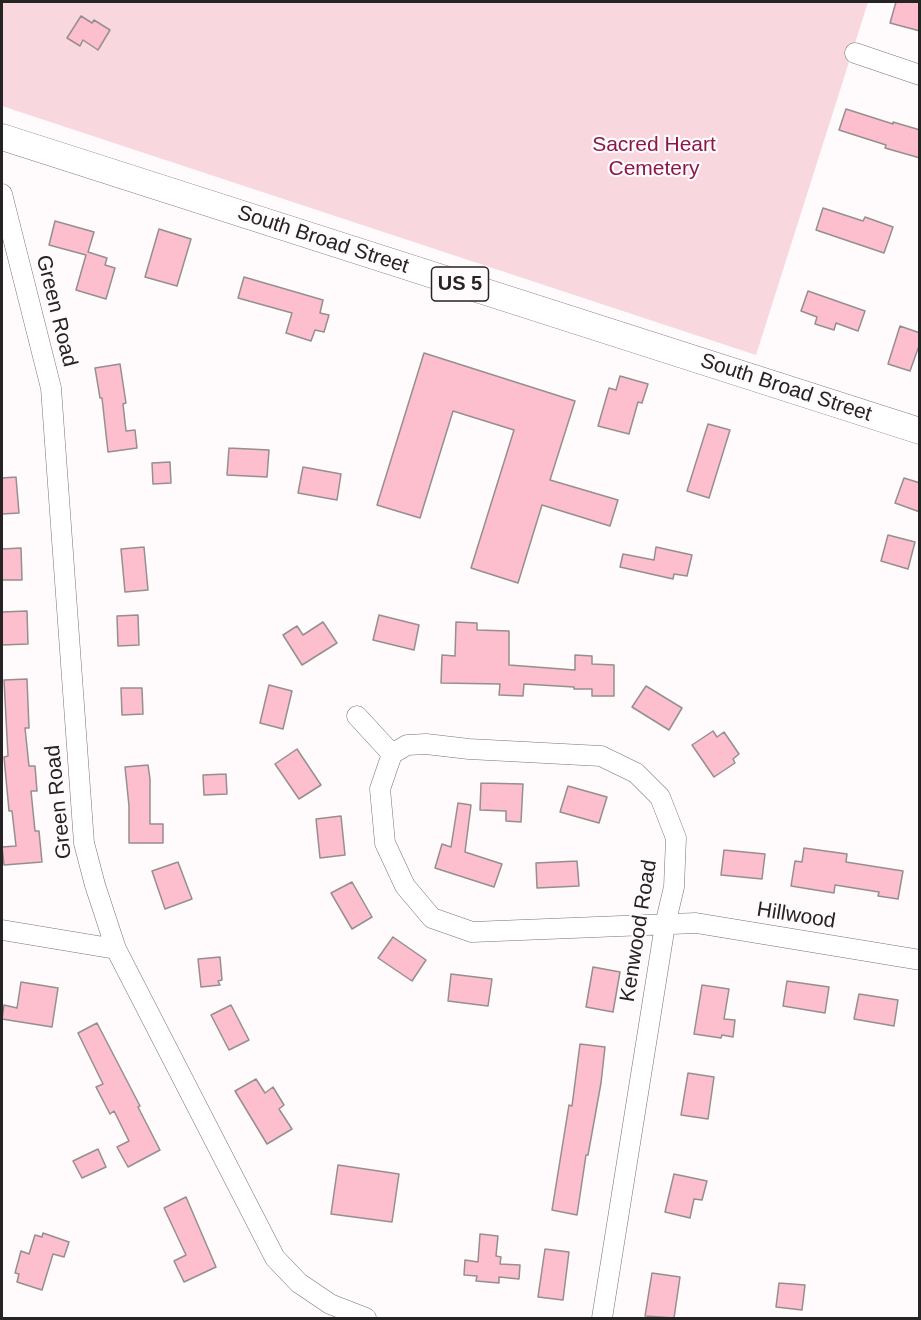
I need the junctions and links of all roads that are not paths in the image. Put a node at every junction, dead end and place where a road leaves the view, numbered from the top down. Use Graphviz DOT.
graph roads {
  1 [pos="855,53"];
  2 [pos="920,75"];
  3 [pos="2,137"];
  4 [pos="2,194"];
  5 [pos="920,431"];
  6 [pos="357,716"];
  7 [pos="393,754"];
  8 [pos="665,925"];
  9 [pos="2,930"];
  10 [pos="116,949"];
  11 [pos="920,960"];
  12 [pos="366,1318"];
  13 [pos="602,1318"];
  1 -- 2 [label="street"];
  3 -- 5 [label="main road, South Broad Street / US 5"];
  4 -- 10 [label="street, Green Road"];
  6 -- 7 [label="street"];
  7 -- 8 [label="street, Hillwood"];
  7 -- 8 [label="street, Kenwood Road"];
  8 -- 11 [label="street, Hillwood"];
  8 -- 13 [label="street, Kenwood Road"];
  9 -- 10 [label="street"];
  10 -- 12 [label="street, Green Road"];
}
